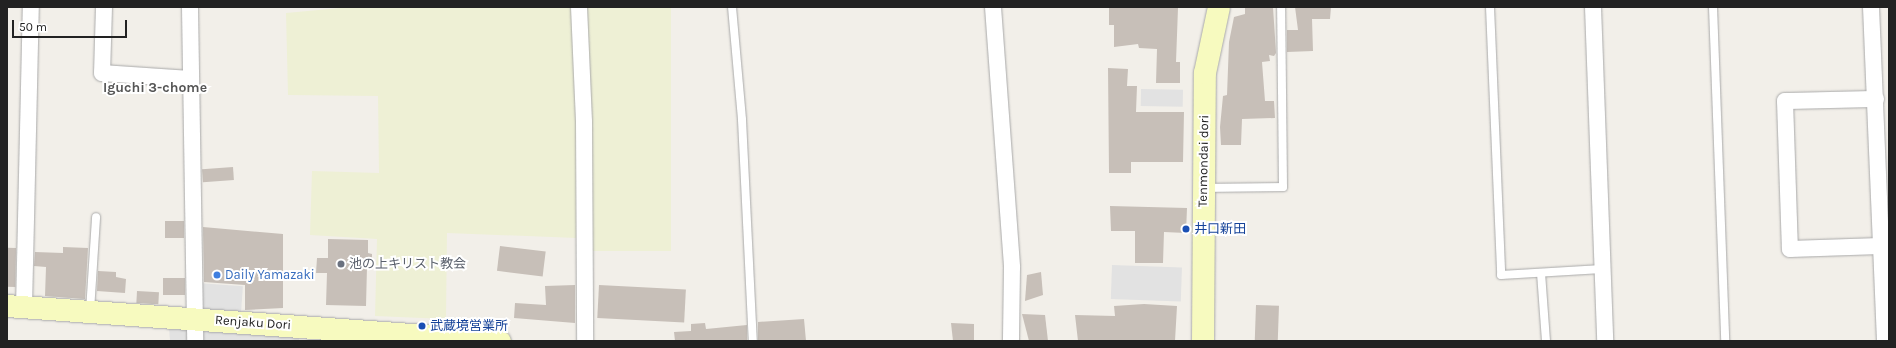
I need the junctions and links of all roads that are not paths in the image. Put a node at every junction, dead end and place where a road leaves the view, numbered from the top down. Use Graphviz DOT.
graph roads {
  1 [pos="31,7"];
  2 [pos="104,7"];
  3 [pos="190,7"];
  4 [pos="579,7"];
  5 [pos="732,7"];
  6 [pos="993,7"];
  7 [pos="1219,7"];
  8 [pos="1280,7"];
  9 [pos="1490,7"];
  10 [pos="1593,7"];
  11 [pos="1713,7"];
  12 [pos="1872,7"];
  13 [pos="190,79"];
  14 [pos="1876,99"];
  15 [pos="1203,188"];
  16 [pos="96,217"];
  17 [pos="1880,246"];
  18 [pos="1602,269"];
  19 [pos="1542,273"];
  20 [pos="16,307"];
  21 [pos="90,312"];
  22 [pos="194,319"];
  23 [pos="195,341"];
  24 [pos="500,341"];
  25 [pos="585,341"];
  26 [pos="753,341"];
  27 [pos="1011,341"];
  28 [pos="1204,341"];
  29 [pos="1546,341"];
  30 [pos="1605,341"];
  31 [pos="1725,341"];
  32 [pos="1885,341"];
  1 -- 20 [label="street"];
  2 -- 13 [label="street"];
  3 -- 13 [label="street"];
  4 -- 25 [label="street"];
  5 -- 26 [label="lane"];
  6 -- 27 [label="street"];
  7 -- 15 [label="main road, Tenmondai dori"];
  8 -- 15 [label="lane"];
  9 -- 19 [label="lane"];
  10 -- 18 [label="street"];
  11 -- 31 [label="lane"];
  12 -- 14 [label="street"];
  13 -- 22 [label="street"];
  14 -- 17 [label="street"];
  14 -- 17 [label="street"];
  15 -- 28 [label="main road, Tenmondai dori"];
  16 -- 21 [label="lane"];
  17 -- 32 [label="street"];
  18 -- 19 [label="lane"];
  18 -- 30 [label="street"];
  19 -- 29 [label="lane"];
  20 -- 21 [label="main road, Renjaku Dori"];
  21 -- 22 [label="main road, Renjaku Dori"];
  22 -- 23 [label="street"];
  22 -- 24 [label="main road, Renjaku Dori"];
}
